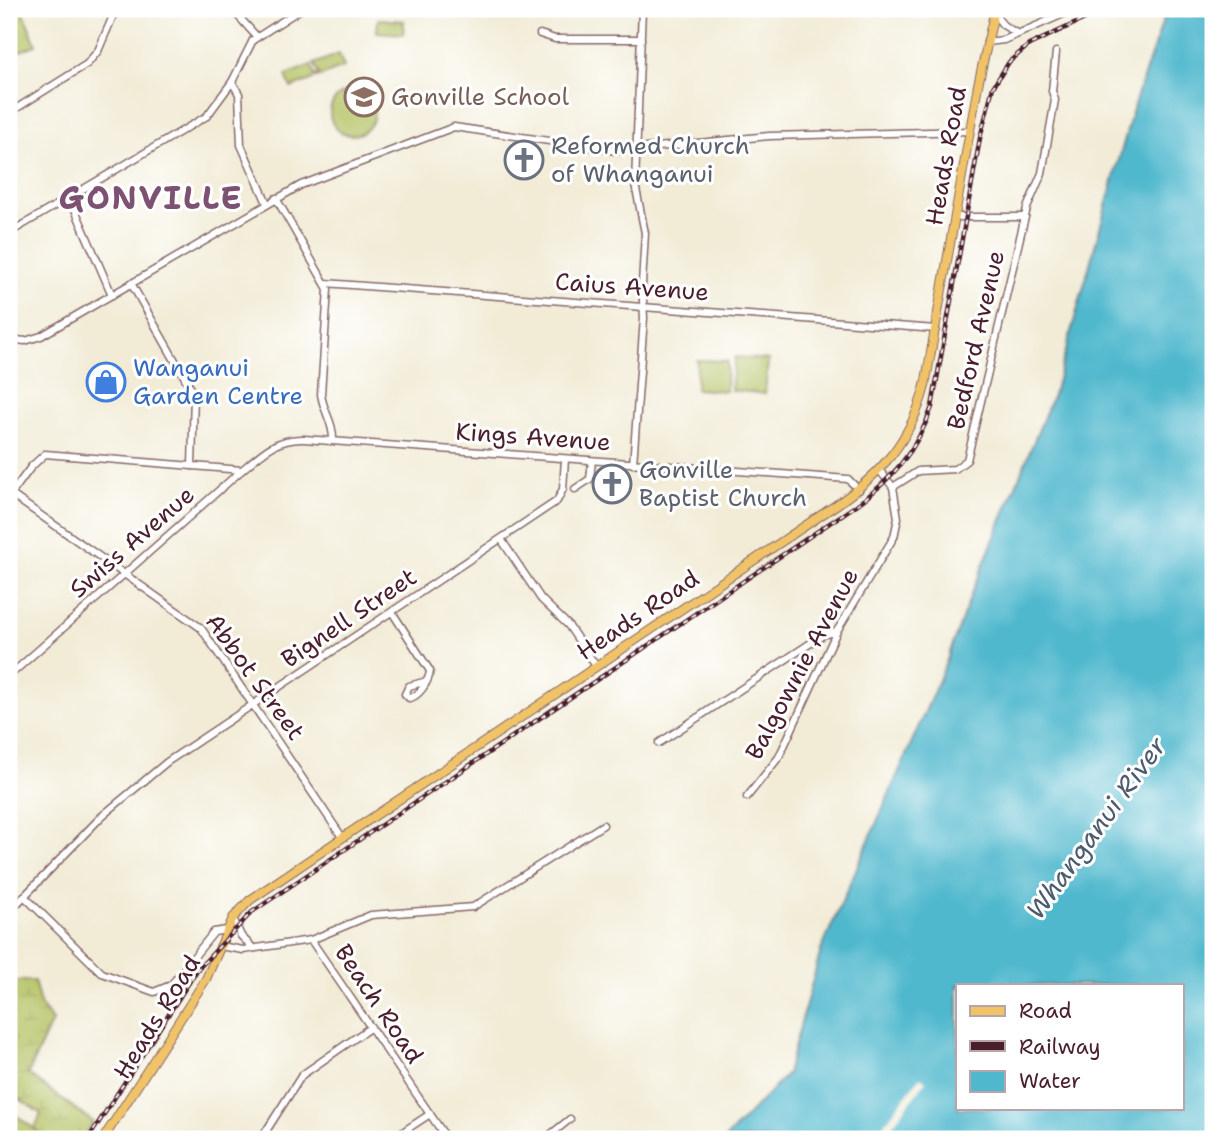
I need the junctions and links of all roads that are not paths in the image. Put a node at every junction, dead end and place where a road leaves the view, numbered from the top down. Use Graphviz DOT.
graph roads {
  1 [pos="114,9"];
  2 [pos="232,9"];
  3 [pos="301,9"];
  4 [pos="642,9"];
  5 [pos="1075,9"];
  6 [pos="995,11"];
  7 [pos="540,34"];
  8 [pos="1018,34"];
  9 [pos="257,37"];
  10 [pos="640,39"];
  11 [pos="987,42"];
  12 [pos="1056,52"];
  13 [pos="232,82"];
  14 [pos="9,113"];
  15 [pos="970,131"];
  16 [pos="636,150"];
  17 [pos="69,198"];
  18 [pos="275,198"];
  19 [pos="267,203"];
  20 [pos="955,217"];
  21 [pos="1026,217"];
  22 [pos="9,233"];
  23 [pos="131,283"];
  24 [pos="325,284"];
  25 [pos="111,295"];
  26 [pos="644,308"];
  27 [pos="936,329"];
  28 [pos="9,339"];
  29 [pos="283,440"];
  30 [pos="333,441"];
  31 [pos="565,458"];
  32 [pos="592,461"];
  33 [pos="634,464"];
  34 [pos="192,466"];
  35 [pos="242,470"];
  36 [pos="880,471"];
  37 [pos="893,487"];
  38 [pos="575,489"];
  39 [pos="859,489"];
  40 [pos="9,495"];
  41 [pos="501,539"];
  42 [pos="125,574"];
  43 [pos="392,612"];
  44 [pos="838,631"];
  45 [pos="596,666"];
  46 [pos="9,676"];
  47 [pos="427,681"];
  48 [pos="254,705"];
  49 [pos="659,743"];
  50 [pos="747,796"];
  51 [pos="603,825"];
  52 [pos="342,836"];
  53 [pos="24,896"];
  54 [pos="9,912"];
  55 [pos="233,918"];
  56 [pos="227,930"];
  57 [pos="311,940"];
  58 [pos="220,946"];
  59 [pos="201,948"];
  60 [pos="253,948"];
  61 [pos="216,958"];
  62 [pos="372,1027"];
  63 [pos="430,1114"];
  64 [pos="570,1119"];
  65 [pos="103,1139"];
  66 [pos="261,1139"];
  67 [pos="392,1139"];
  68 [pos="447,1139"];
  69 [pos="545,1139"];
  1 -- 14 [label="street"];
  2 -- 9 [label="street"];
  3 -- 9 [label="street"];
  4 -- 10 [label="street"];
  5 -- 8 [label="street"];
  6 -- 8 [label="street"];
  6 -- 11 [label="main road, Heads Road"];
  7 -- 10 [label="street"];
  8 -- 11 [label="street"];
  9 -- 13 [label="street"];
  10 -- 16 [label="street"];
  11 -- 15 [label="main road, Heads Road"];
  12 -- 21 [label="street, Bedford Avenue"];
  13 -- 17 [label="street"];
  13 -- 19 [label="street"];
  15 -- 16 [label="street"];
  15 -- 20 [label="main road, Heads Road"];
  16 -- 18 [label="street"];
  16 -- 26 [label="street"];
  17 -- 22 [label="street"];
  17 -- 25 [label="street"];
  18 -- 19 [label="street"];
  18 -- 24 [label="street"];
  19 -- 23 [label="street"];
  20 -- 21 [label="street, Bedford Avenue"];
  20 -- 27 [label="main road, Heads Road"];
  21 -- 37 [label="street, Bedford Avenue"];
  23 -- 25 [label="street"];
  23 -- 34 [label="street"];
  24 -- 26 [label="street, Caius Avenue"];
  24 -- 30 [label="street"];
  25 -- 28 [label="street"];
  26 -- 27 [label="street, Caius Avenue"];
  26 -- 33 [label="street"];
  27 -- 36 [label="main road, Heads Road"];
  29 -- 30 [label="street, Kings Avenue"];
  29 -- 35 [label="street, Swiss Avenue"];
  30 -- 31 [label="street, Kings Avenue"];
  31 -- 32 [label="street, Kings Avenue"];
  31 -- 41 [label="street, Bignell Street"];
  32 -- 33 [label="street, Kings Avenue"];
  32 -- 38 [label="street"];
  33 -- 39 [label="street, Kings Avenue"];
  34 -- 35 [label="street"];
  34 -- 40 [label="street"];
  35 -- 42 [label="street, Swiss Avenue"];
  36 -- 37 [label="street"];
  36 -- 39 [label="main road, Heads Road"];
  37 -- 44 [label="street, Balgownie Avenue"];
  39 -- 45 [label="main road, Heads Road"];
  40 -- 42 [label="street, Abbot Street"];
  41 -- 43 [label="street, Bignell Street"];
  41 -- 45 [label="street"];
  42 -- 46 [label="street, Swiss Avenue"];
  42 -- 48 [label="street, Abbot Street"];
  43 -- 47 [label="street"];
  43 -- 48 [label="street, Bignell Street"];
  44 -- 49 [label="street"];
  44 -- 50 [label="street, Balgownie Avenue"];
  45 -- 52 [label="main road, Heads Road"];
  48 -- 52 [label="street, Abbot Street"];
  48 -- 53 [label="street, Bignell Street"];
  51 -- 57 [label="street"];
  52 -- 55 [label="main road, Heads Road"];
  53 -- 54 [label="street, Bignell Street"];
  53 -- 59 [label="street"];
  55 -- 56 [label="main road, Heads Road"];
  55 -- 60 [label="street"];
  56 -- 58 [label="main road, Heads Road"];
  56 -- 59 [label="street"];
  57 -- 60 [label="street, Beach Road"];
  57 -- 62 [label="street, Beach Road"];
  58 -- 60 [label="street, Beach Road"];
  58 -- 61 [label="main road, Heads Road"];
  59 -- 61 [label="street"];
  61 -- 65 [label="main road, Heads Road"];
  62 -- 63 [label="street, Beach Road"];
  62 -- 66 [label="street"];
  63 -- 67 [label="street"];
  63 -- 68 [label="street, Beach Road"];
  64 -- 69 [label="street"];
}
